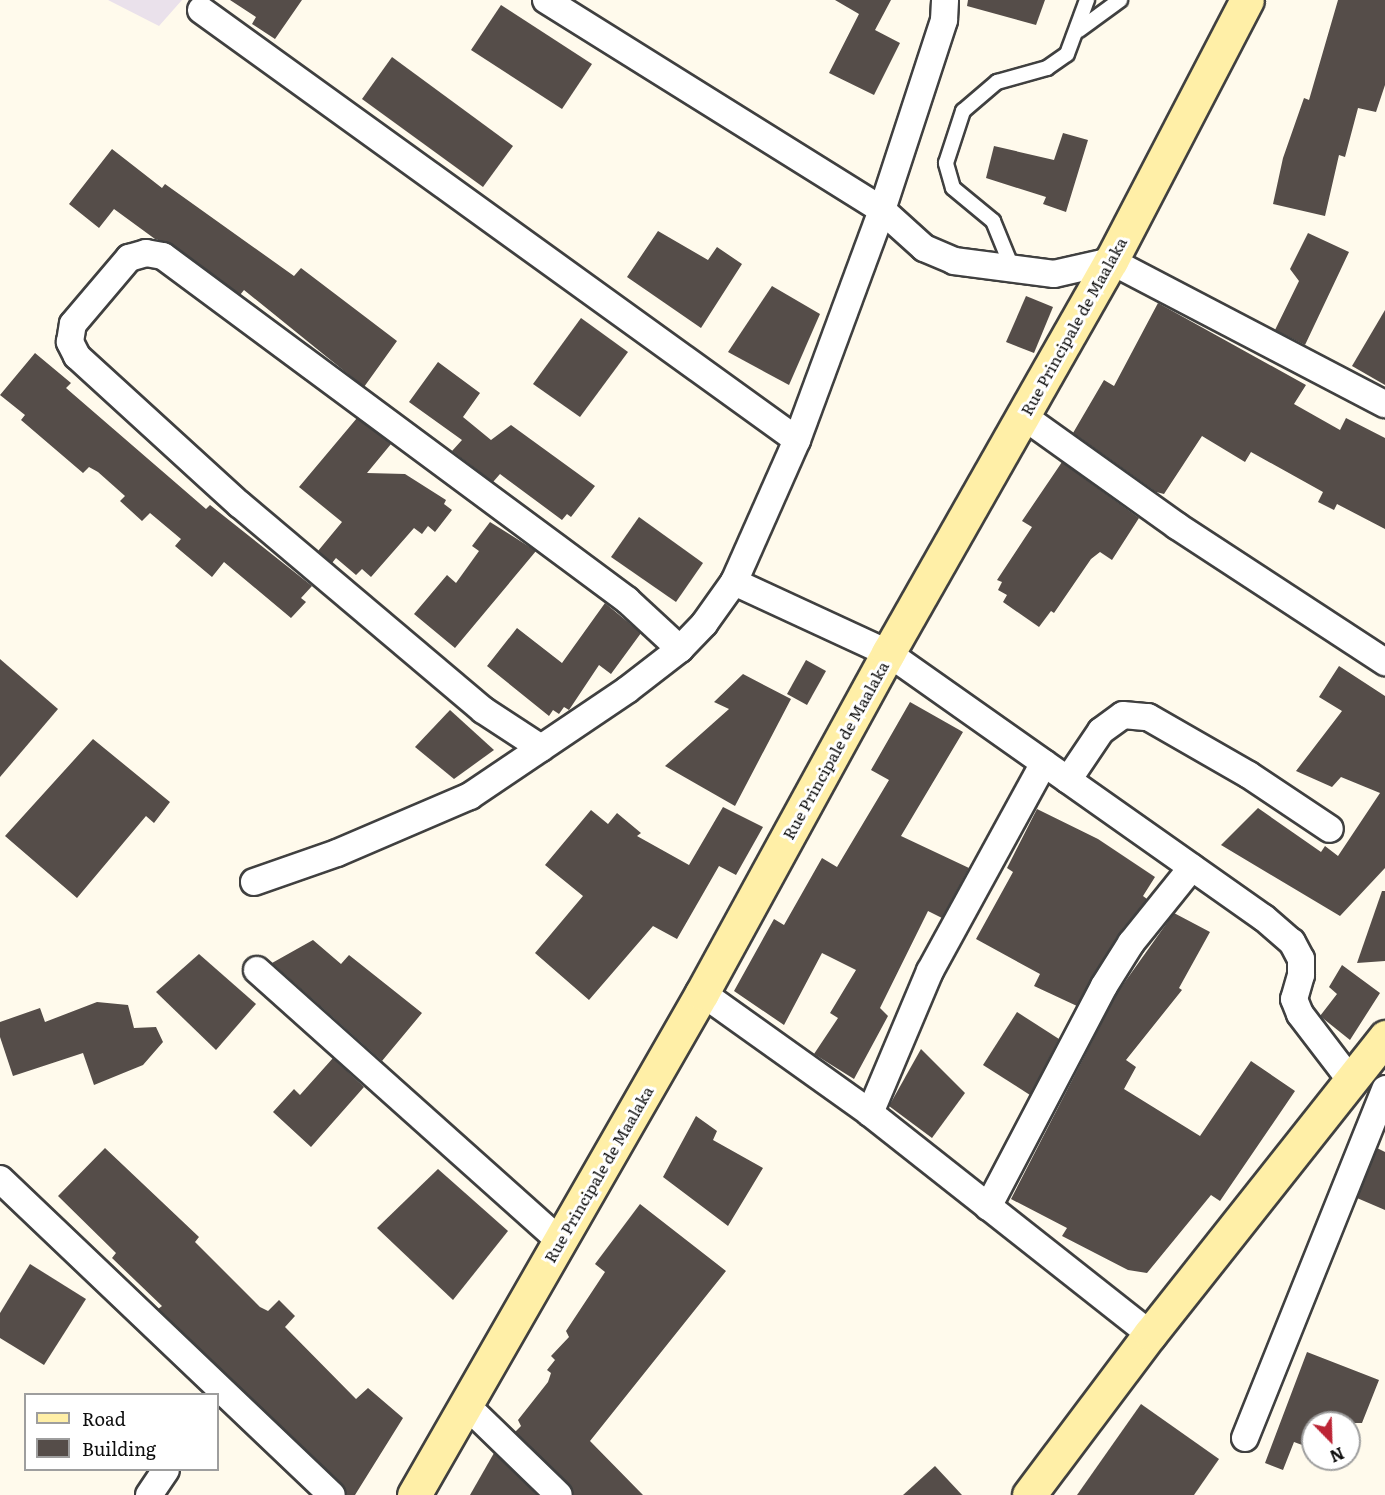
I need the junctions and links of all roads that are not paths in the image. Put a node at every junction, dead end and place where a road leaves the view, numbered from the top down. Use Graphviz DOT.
graph roads {
  1 [pos="546,0"];
  2 [pos="945,0"];
  3 [pos="1087,0"];
  4 [pos="1120,0"];
  5 [pos="1247,0"];
  6 [pos="201,10"];
  7 [pos="1079,30"];
  8 [pos="882,210"];
  9 [pos="1111,261"];
  10 [pos="1013,270"];
  11 [pos="1385,404"];
  12 [pos="1023,416"];
  13 [pos="797,440"];
  14 [pos="734,582"];
  15 [pos="680,649"];
  16 [pos="888,653"];
  17 [pos="1385,662"];
  18 [pos="541,748"];
  19 [pos="1044,763"];
  20 [pos="1068,780"];
  21 [pos="1330,829"];
  22 [pos="1192,867"];
  23 [pos="254,882"];
  24 [pos="257,970"];
  25 [pos="702,993"];
  26 [pos="1382,1049"];
  27 [pos="1352,1082"];
  28 [pos="1385,1089"];
  29 [pos="870,1113"];
  30 [pos="0,1179"];
  31 [pos="988,1207"];
  32 [pos="560,1241"];
  33 [pos="1150,1334"];
  34 [pos="217,1391"];
  35 [pos="466,1405"];
  36 [pos="1245,1438"];
  37 [pos="165,1471"];
  38 [pos="149,1495"];
  39 [pos="332,1495"];
  40 [pos="414,1495"];
  41 [pos="559,1495"];
  42 [pos="1029,1495"];
  1 -- 8 [label="street"];
  2 -- 8 [label="street"];
  3 -- 7 [label="lane"];
  4 -- 7 [label="lane"];
  5 -- 9 [label="main road, Rue Principale de Maalaka"];
  6 -- 13 [label="street"];
  7 -- 10 [label="lane"];
  8 -- 10 [label="street"];
  8 -- 13 [label="street"];
  9 -- 10 [label="street"];
  9 -- 11 [label="street"];
  9 -- 12 [label="main road, Rue Principale de Maalaka"];
  12 -- 16 [label="main road, Rue Principale de Maalaka"];
  12 -- 17 [label="street"];
  13 -- 14 [label="street"];
  14 -- 15 [label="street"];
  14 -- 16 [label="street"];
  15 -- 18 [label="street"];
  15 -- 18 [label="street"];
  16 -- 19 [label="street"];
  16 -- 25 [label="main road, Rue Principale de Maalaka"];
  18 -- 23 [label="street"];
  19 -- 20 [label="street"];
  19 -- 29 [label="street"];
  20 -- 21 [label="street"];
  20 -- 22 [label="street"];
  22 -- 27 [label="street"];
  22 -- 31 [label="street"];
  24 -- 32 [label="street"];
  25 -- 29 [label="street"];
  25 -- 32 [label="main road, Rue Principale de Maalaka"];
  26 -- 27 [label="main road"];
  27 -- 33 [label="main road"];
  28 -- 36 [label="street"];
  29 -- 31 [label="street"];
  30 -- 34 [label="street"];
  31 -- 33 [label="street"];
  32 -- 35 [label="main road, Rue Principale de Maalaka"];
  33 -- 42 [label="main road"];
  34 -- 39 [label="street"];
  35 -- 40 [label="main road, Rue Principale de Maalaka"];
  35 -- 41 [label="street"];
  37 -- 38 [label="street"];
}
